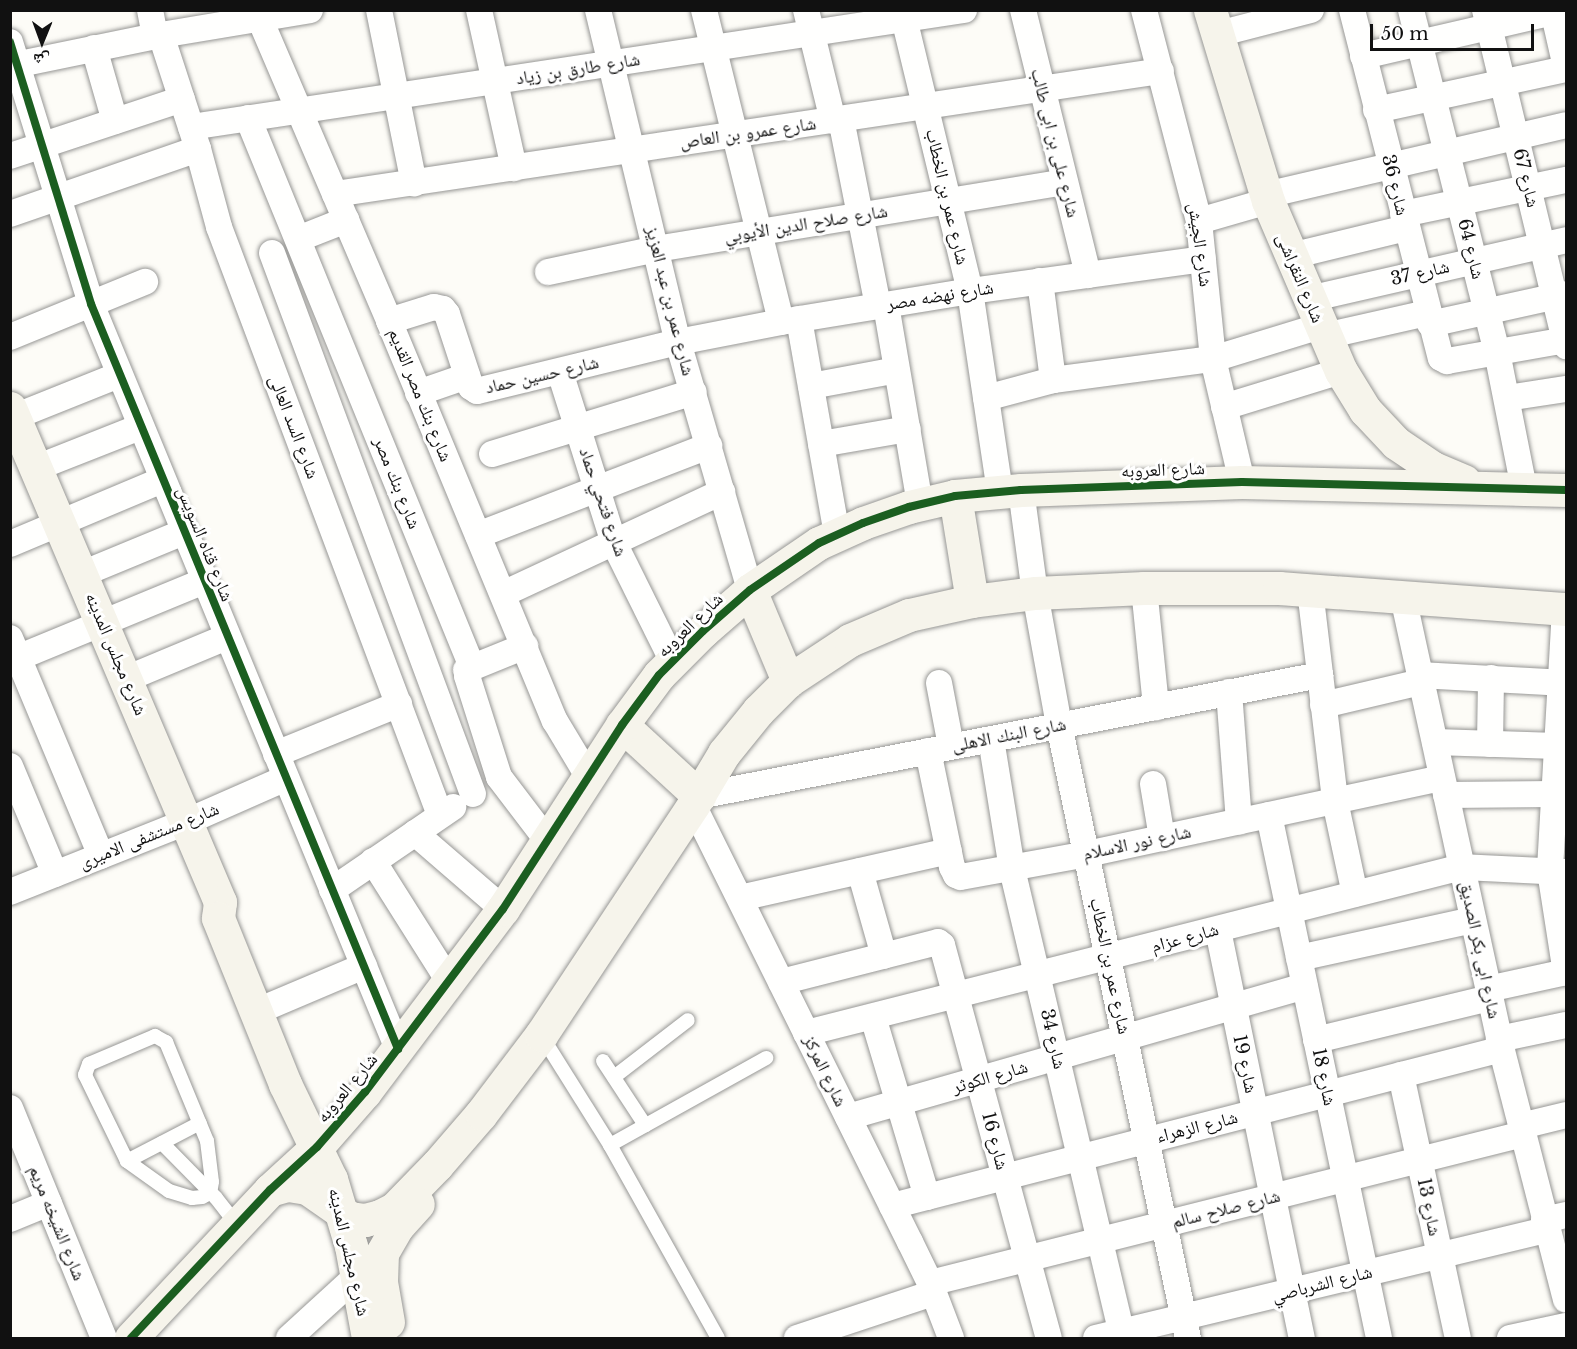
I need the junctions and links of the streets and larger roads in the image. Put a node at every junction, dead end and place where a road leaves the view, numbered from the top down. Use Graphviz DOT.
graph roads {
  1 [pos="150,10"];
  2 [pos="310,10"];
  3 [pos="379,10"];
  4 [pos="479,10"];
  5 [pos="598,10"];
  6 [pos="704,10"];
  7 [pos="964,10"];
  8 [pos="1023,10"];
  9 [pos="1144,10"];
  10 [pos="1352,10"];
  11 [pos="1411,10"];
  12 [pos="1556,11"];
  13 [pos="1298,12"];
  14 [pos="257,15"];
  15 [pos="903,15"];
  16 [pos="1487,19"];
  17 [pos="808,22"];
  18 [pos="1214,22"];
  19 [pos="158,35"];
  20 [pos="1419,43"];
  21 [pos="94,48"];
  22 [pos="714,48"];
  23 [pos="1363,56"];
  24 [pos="12,57"];
  25 [pos="611,64"];
  26 [pos="1566,68"];
  27 [pos="1161,71"];
  28 [pos="495,81"];
  29 [pos="1502,83"];
  30 [pos="1042,90"];
  31 [pos="396,96"];
  32 [pos="1433,98"];
  33 [pos="182,99"];
  34 [pos="926,107"];
  35 [pos="1376,110"];
  36 [pos="298,111"];
  37 [pos="248,118"];
  38 [pos="837,120"];
  39 [pos="116,121"];
  40 [pos="1566,125"];
  41 [pos="735,135"];
  42 [pos="1515,137"];
  43 [pos="195,138"];
  44 [pos="40,146"];
  45 [pos="632,150"];
  46 [pos="1447,153"];
  47 [pos="10,156"];
  48 [pos="1390,166"];
  49 [pos="514,168"];
  50 [pos="1566,180"];
  51 [pos="1065,182"];
  52 [pos="414,183"];
  53 [pos="1528,188"];
  54 [pos="335,194"];
  55 [pos="57,197"];
  56 [pos="1267,198"];
  57 [pos="948,201"];
  58 [pos="1459,202"];
  59 [pos="10,214"];
  60 [pos="860,215"];
  61 [pos="346,220"];
  62 [pos="1199,221"];
  63 [pos="1405,221"];
  64 [pos="759,232"];
  65 [pos="298,239"];
  66 [pos="1554,243"];
  67 [pos="657,249"];
  68 [pos="272,253"];
  69 [pos="1291,256"];
  70 [pos="1203,259"];
  71 [pos="1474,261"];
  72 [pos="548,272"];
  73 [pos="1417,273"];
  74 [pos="1088,275"];
  75 [pos="1041,281"];
  76 [pos="145,282"];
  77 [pos="970,291"];
  78 [pos="1561,296"];
  79 [pos="91,304"];
  80 [pos="882,305"];
  81 [pos="1487,312"];
  82 [pos="1429,318"];
  83 [pos="1318,320"];
  84 [pos="389,321"];
  85 [pos="790,321"];
  86 [pos="10,337"];
  87 [pos="678,342"];
  88 [pos="1566,342"];
  89 [pos="1497,352"];
  90 [pos="1213,359"];
  91 [pos="897,369"];
  92 [pos="1341,371"];
  93 [pos="560,372"];
  94 [pos="118,375"];
  95 [pos="467,376"];
  96 [pos="1053,380"];
  97 [pos="811,386"];
  98 [pos="1566,389"];
  99 [pos="418,393"];
  100 [pos="694,393"];
  101 [pos="986,398"];
  102 [pos="1507,398"];
  103 [pos="1224,407"];
  104 [pos="140,427"];
  105 [pos="578,428"];
  106 [pos="908,429"];
  107 [pos="19,435"];
  108 [pos="821,444"];
  109 [pos="709,446"];
  110 [pos="492,454"];
  111 [pos="162,480"];
  112 [pos="1242,482"];
  113 [pos="1474,486"];
  114 [pos="1524,488"];
  115 [pos="597,489"];
  116 [pos="1566,490"];
  117 [pos="1010,491"];
  118 [pos="722,492"];
  119 [pos="955,496"];
  120 [pos="921,504"];
  121 [pos="60,522"];
  122 [pos="184,532"];
  123 [pos="478,535"];
  124 [pos="837,535"];
  125 [pos="614,543"];
  126 [pos="10,544"];
  127 [pos="82,574"];
  128 [pos="204,581"];
  129 [pos="1144,588"];
  130 [pos="750,590"];
  131 [pos="1310,591"];
  132 [pos="1035,593"];
  133 [pos="503,594"];
  134 [pos="1403,597"];
  135 [pos="972,601"];
  136 [pos="1566,609"];
  137 [pos="103,624"];
  138 [pos="227,637"];
  139 [pos="525,646"];
  140 [pos="13,652"];
  141 [pos="673,662"];
  142 [pos="466,670"];
  143 [pos="1320,675"];
  144 [pos="1420,678"];
  145 [pos="1491,678"];
  146 [pos="126,679"];
  147 [pos="788,681"];
  148 [pos="939,682"];
  149 [pos="1564,683"];
  150 [pos="1230,692"];
  151 [pos="399,704"];
  152 [pos="1323,705"];
  153 [pos="1156,707"];
  154 [pos="622,725"];
  155 [pos="1059,725"];
  156 [pos="991,739"];
  157 [pos="1434,742"];
  158 [pos="1490,744"];
  159 [pos="940,749"];
  160 [pos="276,754"];
  161 [pos="1560,758"];
  162 [pos="10,766"];
  163 [pos="588,776"];
  164 [pos="499,777"];
  165 [pos="286,778"];
  166 [pos="1153,784"];
  167 [pos="1444,786"];
  168 [pos="473,794"];
  169 [pos="1554,794"];
  170 [pos="696,800"];
  171 [pos="1335,801"];
  172 [pos="440,814"];
  173 [pos="1269,815"];
  174 [pos="186,822"];
  175 [pos="1239,822"];
  176 [pos="415,833"];
  177 [pos="1162,838"];
  178 [pos="547,840"];
  179 [pos="949,851"];
  180 [pos="1087,854"];
  181 [pos="101,856"];
  182 [pos="373,861"];
  183 [pos="1462,867"];
  184 [pos="1012,869"];
  185 [pos="860,871"];
  186 [pos="1558,871"];
  187 [pos="55,874"];
  188 [pos="12,886"];
  189 [pos="332,890"];
  190 [pos="1355,894"];
  191 [pos="740,898"];
  192 [pos="219,902"];
  193 [pos="503,909"];
  194 [pos="1289,911"];
  195 [pos="1473,920"];
  196 [pos="1218,930"];
  197 [pos="884,956"];
  198 [pos="1108,958"];
  199 [pos="1299,958"];
  200 [pos="364,966"];
  201 [pos="1566,972"];
  202 [pos="1038,976"];
  203 [pos="449,981"];
  204 [pos="781,982"];
  205 [pos="1305,986"];
  206 [pos="1489,994"];
  207 [pos="956,996"];
  208 [pos="272,1005"];
  209 [pos="1233,1007"];
  210 [pos="873,1017"];
  211 [pos="1566,1025"];
  212 [pos="806,1033"];
  213 [pos="1125,1038"];
  214 [pos="1316,1040"];
  215 [pos="1501,1044"];
  216 [pos="398,1049"];
  217 [pos="1057,1057"];
  218 [pos="1401,1075"];
  219 [pos="979,1080"];
  220 [pos="365,1092"];
  221 [pos="1327,1094"];
  222 [pos="899,1103"];
  223 [pos="10,1108"];
  224 [pos="1255,1112"];
  225 [pos="481,1114"];
  226 [pos="1566,1115"];
  227 [pos="848,1117"];
  228 [pos="1522,1130"];
  229 [pos="1147,1140"];
  230 [pos="18,1146"];
  231 [pos="317,1147"];
  232 [pos="1081,1157"];
  233 [pos="1419,1160"];
  234 [pos="1005,1177"];
  235 [pos="1345,1179"];
  236 [pos="270,1190"];
  237 [pos="927,1197"];
  238 [pos="1273,1197"];
  239 [pos="49,1203"];
  240 [pos="892,1206"];
  241 [pos="341,1213"];
  242 [pos="10,1219"];
  243 [pos="1553,1222"];
  244 [pos="1164,1225"];
  245 [pos="1100,1240"];
  246 [pos="1440,1256"];
  247 [pos="1028,1259"];
  248 [pos="1365,1274"];
  249 [pos="357,1276"];
  250 [pos="932,1288"];
  251 [pos="1292,1292"];
  252 [pos="1566,1297"];
  253 [pos="1566,1326"];
  254 [pos="1186,1328"];
  255 [pos="822,1335"];
  256 [pos="1123,1335"];
  257 [pos="104,1338"];
  258 [pos="131,1338"];
  259 [pos="289,1338"];
  260 [pos="368,1338"];
  261 [pos="391,1338"];
  262 [pos="797,1338"];
  263 [pos="951,1338"];
  264 [pos="1049,1338"];
  265 [pos="1096,1338"];
  266 [pos="1302,1338"];
  267 [pos="1379,1338"];
  268 [pos="1458,1338"];
  269 [pos="1510,1338"];
  1 -- 19 [label="street, شارع السد العالى"];
  2 -- 14 [label="street"];
  3 -- 31 [label="street"];
  4 -- 28 [label="street"];
  5 -- 25 [label="street, شارع عمر بن عبد العزيز"];
  6 -- 22 [label="street"];
  7 -- 15 [label="street, شارع طارق بن زياد"];
  8 -- 30 [label="street, شارع على بن ابى طالب"];
  9 -- 27 [label="street, شارع الجيش"];
  10 -- 23 [label="street, شارع 36"];
  11 -- 20 [label="street, شارع 64"];
  12 -- 16 [label="street"];
  12 -- 26 [label="street"];
  13 -- 18 [label="street"];
  14 -- 19 [label="street"];
  14 -- 36 [label="street, شارع بنك مصر القديم"];
  15 -- 17 [label="street, شارع طارق بن زياد"];
  15 -- 34 [label="street, شارع عمر بن الخطاب"];
  16 -- 20 [label="street"];
  16 -- 29 [label="street, شارع 67"];
  17 -- 22 [label="street, شارع طارق بن زياد"];
  17 -- 38 [label="street"];
  18 -- 56 [label="street, شارع النقراشى"];
  19 -- 21 [label="street"];
  19 -- 33 [label="street, شارع السد العالى"];
  20 -- 23 [label="street"];
  20 -- 32 [label="street, شارع 64"];
  21 -- 24 [label="street"];
  21 -- 39 [label="street"];
  22 -- 25 [label="street, شارع طارق بن زياد"];
  22 -- 41 [label="street"];
  23 -- 35 [label="street, شارع 36"];
  24 -- 44 [label="street, شارع قناه السويس"];
  25 -- 28 [label="street, شارع طارق بن زياد"];
  25 -- 45 [label="street, شارع عمر بن عبد العزيز"];
  26 -- 29 [label="street"];
  27 -- 30 [label="street, شارع عمرو بن العاص"];
  27 -- 62 [label="street, شارع الجيش"];
  28 -- 31 [label="street, شارع طارق بن زياد"];
  28 -- 49 [label="street"];
  29 -- 32 [label="street"];
  29 -- 42 [label="street, شارع 67"];
  30 -- 34 [label="street, شارع عمرو بن العاص"];
  30 -- 51 [label="street, شارع على بن ابى طالب"];
  31 -- 36 [label="street, شارع طارق بن زياد"];
  31 -- 52 [label="street"];
  32 -- 35 [label="street"];
  32 -- 46 [label="street, شارع 64"];
  33 -- 39 [label="street"];
  33 -- 43 [label="street, شارع السد العالى"];
  34 -- 38 [label="street, شارع عمرو بن العاص"];
  34 -- 57 [label="street, شارع عمر بن الخطاب"];
  35 -- 48 [label="street, شارع 36"];
  36 -- 37 [label="street, شارع طارق بن زياد"];
  36 -- 54 [label="street, شارع بنك مصر القديم"];
  37 -- 43 [label="street, شارع طارق بن زياد"];
  37 -- 65 [label="street, شارع بنك مصر"];
  38 -- 41 [label="street, شارع عمرو بن العاص"];
  38 -- 60 [label="street"];
  39 -- 44 [label="street"];
  40 -- 42 [label="street"];
  41 -- 45 [label="street, شارع عمرو بن العاص"];
  41 -- 64 [label="street"];
  42 -- 46 [label="street"];
  42 -- 53 [label="street, شارع 67"];
  43 -- 55 [label="street, شارع طارق بن زياد"];
  43 -- 151 [label="street, شارع السد العالى"];
  44 -- 47 [label="street"];
  44 -- 55 [label="street, شارع قناه السويس"];
  45 -- 49 [label="street, شارع عمرو بن العاص"];
  45 -- 67 [label="street, شارع عمر بن عبد العزيز"];
  46 -- 48 [label="street"];
  46 -- 58 [label="street, شارع 64"];
  48 -- 56 [label="street"];
  48 -- 63 [label="street, شارع 36"];
  49 -- 52 [label="street, شارع عمرو بن العاص"];
  50 -- 53 [label="street"];
  51 -- 57 [label="street, شارع صلاح الدين الأيوبي"];
  51 -- 74 [label="street, شارع على بن ابى طالب"];
  52 -- 54 [label="street, شارع عمرو بن العاص"];
  53 -- 58 [label="street"];
  53 -- 66 [label="street, شارع 67"];
  54 -- 61 [label="street, شارع بنك مصر القديم"];
  55 -- 59 [label="street, شارع طارق بن زياد"];
  55 -- 79 [label="street, شارع قناه السويس"];
  56 -- 62 [label="street"];
  56 -- 69 [label="street, شارع النقراشى"];
  57 -- 60 [label="street, شارع صلاح الدين الأيوبي"];
  57 -- 77 [label="street, شارع عمر بن الخطاب"];
  58 -- 63 [label="street"];
  58 -- 71 [label="street, شارع 64"];
  60 -- 64 [label="street, شارع صلاح الدين الأيوبي"];
  60 -- 80 [label="street"];
  61 -- 65 [label="street"];
  61 -- 84 [label="street, شارع بنك مصر القديم"];
  62 -- 70 [label="street, شارع الجيش"];
  63 -- 69 [label="street"];
  63 -- 73 [label="street, شارع 36"];
  64 -- 67 [label="street, شارع صلاح الدين الأيوبي"];
  64 -- 85 [label="street"];
  65 -- 142 [label="street, شارع بنك مصر"];
  66 -- 71 [label="street, شارع 37"];
  66 -- 78 [label="street, شارع 67"];
  67 -- 72 [label="street, شارع صلاح الدين الأيوبي"];
  67 -- 87 [label="street, شارع عمر بن عبد العزيز"];
  68 -- 168 [label="street"];
  69 -- 83 [label="street, شارع النقراشى"];
  70 -- 74 [label="street, شارع نهضه مصر"];
  70 -- 90 [label="street, شارع الجيش"];
  71 -- 73 [label="street, شارع 37"];
  71 -- 81 [label="street, شارع 64"];
  73 -- 82 [label="street, شارع 36"];
  73 -- 83 [label="street, شارع 37"];
  74 -- 75 [label="street, شارع نهضه مصر"];
  75 -- 77 [label="street, شارع نهضه مصر"];
  75 -- 96 [label="street"];
  76 -- 79 [label="street"];
  77 -- 80 [label="street, شارع نهضه مصر"];
  77 -- 101 [label="street, شارع عمر بن الخطاب"];
  78 -- 81 [label="street"];
  78 -- 88 [label="street, شارع 67"];
  79 -- 86 [label="street"];
  79 -- 94 [label="street, شارع قناه السويس"];
  80 -- 85 [label="street, شارع نهضه مصر"];
  80 -- 91 [label="street"];
  81 -- 82 [label="street"];
  81 -- 89 [label="street, شارع 64"];
  82 -- 83 [label="street"];
  82 -- 89 [label="street, شارع 36"];
  83 -- 90 [label="street"];
  83 -- 92 [label="street, شارع النقراشى"];
  84 -- 95 [label="street, شارع حسين حماد"];
  84 -- 99 [label="street, شارع بنك مصر القديم"];
  85 -- 87 [label="street, شارع نهضه مصر"];
  85 -- 97 [label="street"];
  87 -- 93 [label="street, شارع حسين حماد"];
  87 -- 100 [label="street, شارع عمر بن عبد العزيز"];
  88 -- 89 [label="street"];
  89 -- 102 [label="street, شارع 64"];
  90 -- 96 [label="street"];
  90 -- 103 [label="street, شارع الجيش"];
  91 -- 97 [label="street"];
  91 -- 106 [label="street"];
  92 -- 103 [label="street"];
  92 -- 113 [label="street, شارع النقراشى"];
  93 -- 95 [label="street, شارع حسين حماد"];
  93 -- 105 [label="street, شارع فتحي حماد"];
  94 -- 104 [label="street, شارع قناه السويس"];
  94 -- 107 [label="street"];
  95 -- 99 [label="street"];
  96 -- 101 [label="street"];
  97 -- 108 [label="street"];
  98 -- 102 [label="street"];
  99 -- 123 [label="street, شارع بنك مصر القديم"];
  100 -- 105 [label="street"];
  100 -- 109 [label="street, شارع عمر بن عبد العزيز"];
  101 -- 117 [label="street, شارع عمر بن الخطاب"];
  102 -- 114 [label="street, شارع 64"];
  103 -- 112 [label="street, شارع الجيش"];
  104 -- 107 [label="street"];
  104 -- 111 [label="street, شارع قناه السويس"];
  105 -- 110 [label="street"];
  105 -- 115 [label="street, شارع فتحي حماد"];
  106 -- 108 [label="street"];
  106 -- 120 [label="street"];
  107 -- 121 [label="street, شارع مجلس المدينه"];
  108 -- 124 [label="street"];
  109 -- 115 [label="street"];
  109 -- 118 [label="street, شارع عمر بن عبد العزيز"];
  111 -- 121 [label="street"];
  111 -- 122 [label="street, شارع قناه السويس"];
  112 -- 113 [label="street, شارع العروبه"];
  112 -- 117 [label="street, شارع العروبه"];
  113 -- 114 [label="street, شارع العروبه"];
  114 -- 116 [label="street, شارع العروبه"];
  115 -- 123 [label="street"];
  115 -- 125 [label="street, شارع فتحي حماد"];
  117 -- 119 [label="street, شارع العروبه"];
  117 -- 132 [label="street, شارع عمر بن الخطاب"];
  118 -- 125 [label="street"];
  118 -- 130 [label="street, شارع عمر بن عبد العزيز"];
  119 -- 120 [label="street, شارع العروبه"];
  119 -- 135 [label="street"];
  120 -- 124 [label="street, شارع العروبه"];
  121 -- 126 [label="street"];
  121 -- 127 [label="street, شارع مجلس المدينه"];
  122 -- 127 [label="street"];
  122 -- 128 [label="street, شارع قناه السويس"];
  123 -- 133 [label="street, شارع بنك مصر القديم"];
  124 -- 130 [label="street, شارع العروبه"];
  125 -- 133 [label="street"];
  125 -- 141 [label="street, شارع فتحي حماد"];
  127 -- 137 [label="street, شارع مجلس المدينه"];
  128 -- 137 [label="street"];
  128 -- 138 [label="street, شارع قناه السويس"];
  129 -- 131 [label="street"];
  129 -- 132 [label="street"];
  129 -- 153 [label="street"];
  130 -- 141 [label="street, شارع العروبه"];
  130 -- 147 [label="street"];
  131 -- 134 [label="street"];
  131 -- 143 [label="street"];
  132 -- 135 [label="street"];
  132 -- 155 [label="street, شارع عمر بن الخطاب"];
  133 -- 139 [label="street, شارع بنك مصر القديم"];
  134 -- 136 [label="street"];
  134 -- 144 [label="street, شارع ابى بكر الصديق"];
  135 -- 147 [label="street"];
  136 -- 149 [label="street"];
  137 -- 140 [label="street"];
  137 -- 146 [label="street, شارع مجلس المدينه"];
  138 -- 146 [label="street"];
  138 -- 160 [label="street, شارع قناه السويس"];
  139 -- 142 [label="street"];
  139 -- 163 [label="street, شارع بنك مصر القديم"];
  140 -- 181 [label="street"];
  141 -- 154 [label="street, شارع العروبه"];
  142 -- 164 [label="street, شارع بنك مصر"];
  143 -- 150 [label="street, شارع البنك الاهلى"];
  143 -- 152 [label="street"];
  144 -- 145 [label="street"];
  144 -- 152 [label="street"];
  144 -- 157 [label="street, شارع ابى بكر الصديق"];
  145 -- 149 [label="street"];
  145 -- 158 [label="street"];
  146 -- 174 [label="street, شارع مجلس المدينه"];
  147 -- 170 [label="street"];
  148 -- 159 [label="street, شارع نور الاسلام"];
  149 -- 161 [label="street"];
  150 -- 153 [label="street, شارع البنك الاهلى"];
  150 -- 175 [label="street"];
  151 -- 160 [label="street"];
  151 -- 172 [label="street, شارع السد العالى"];
  152 -- 171 [label="street"];
  153 -- 155 [label="street, شارع البنك الاهلى"];
  154 -- 163 [label="street, شارع العروبه"];
  154 -- 170 [label="street"];
  155 -- 156 [label="street, شارع البنك الاهلى"];
  155 -- 180 [label="street, شارع عمر بن الخطاب"];
  156 -- 159 [label="street, شارع البنك الاهلى"];
  156 -- 184 [label="street, شارع 34"];
  157 -- 158 [label="street"];
  157 -- 167 [label="street, شارع ابى بكر الصديق"];
  158 -- 161 [label="street"];
  159 -- 170 [label="street, شارع البنك الاهلى"];
  159 -- 179 [label="street, شارع نور الاسلام"];
  160 -- 165 [label="street, شارع قناه السويس"];
  161 -- 169 [label="street"];
  162 -- 187 [label="street"];
  163 -- 178 [label="street, شارع العروبه"];
  164 -- 168 [label="street"];
  164 -- 178 [label="street, شارع بنك مصر"];
  165 -- 174 [label="street, شارع مستشفى الاميرى"];
  165 -- 189 [label="street, شارع قناه السويس"];
  166 -- 177 [label="street"];
  167 -- 169 [label="street, شارع نور الاسلام"];
  167 -- 171 [label="street, شارع نور الاسلام"];
  167 -- 183 [label="street, شارع ابى بكر الصديق"];
  168 -- 172 [label="street"];
  169 -- 186 [label="street"];
  170 -- 191 [label="street, شارع المركز"];
  170 -- 225 [label="street"];
  171 -- 173 [label="street, شارع نور الاسلام"];
  171 -- 190 [label="street"];
  172 -- 176 [label="street"];
  173 -- 175 [label="street, شارع نور الاسلام"];
  173 -- 194 [label="street, شارع 18"];
  174 -- 181 [label="street, شارع مستشفى الاميرى"];
  174 -- 192 [label="street, شارع مجلس المدينه"];
  175 -- 177 [label="street, شارع نور الاسلام"];
  176 -- 182 [label="street"];
  176 -- 193 [label="street"];
  177 -- 180 [label="street, شارع نور الاسلام"];
  178 -- 193 [label="street, شارع العروبه"];
  179 -- 184 [label="street, شارع نور الاسلام"];
  179 -- 185 [label="street"];
  180 -- 184 [label="street, شارع نور الاسلام"];
  180 -- 198 [label="street, شارع عمر بن الخطاب"];
  181 -- 187 [label="street, شارع مستشفى الاميرى"];
  182 -- 189 [label="street"];
  182 -- 203 [label="street"];
  183 -- 186 [label="street, شارع عزام"];
  183 -- 190 [label="street, شارع عزام"];
  183 -- 195 [label="street, شارع ابى بكر الصديق"];
  184 -- 202 [label="street, شارع 34"];
  185 -- 191 [label="street"];
  185 -- 197 [label="street"];
  186 -- 201 [label="street"];
  187 -- 188 [label="street, شارع مستشفى الاميرى"];
  189 -- 200 [label="street, شارع قناه السويس"];
  190 -- 194 [label="street, شارع عزام"];
  191 -- 204 [label="street, شارع المركز"];
  192 -- 208 [label="street, شارع مجلس المدينه"];
  192 -- 231 [label="street, شارع مجلس المدينه"];
  193 -- 203 [label="street, شارع العروبه"];
  194 -- 196 [label="street, شارع عزام"];
  194 -- 199 [label="street, شارع 18"];
  195 -- 199 [label="street"];
  195 -- 206 [label="street, شارع ابى بكر الصديق"];
  196 -- 198 [label="street, شارع عزام"];
  196 -- 209 [label="street, شارع 19"];
  197 -- 204 [label="street"];
  197 -- 207 [label="street, شارع 16"];
  198 -- 202 [label="street, شارع عزام"];
  198 -- 213 [label="street, شارع عمر بن الخطاب"];
  199 -- 205 [label="street, شارع 18"];
  200 -- 208 [label="street"];
  200 -- 216 [label="street, شارع قناه السويس"];
  201 -- 206 [label="street"];
  202 -- 207 [label="street, شارع عزام"];
  202 -- 217 [label="street, شارع 34"];
  203 -- 216 [label="street, شارع العروبه"];
  204 -- 212 [label="street, شارع المركز"];
  205 -- 209 [label="street, شارع الكوثر"];
  205 -- 214 [label="street, شارع 18"];
  206 -- 214 [label="street"];
  206 -- 215 [label="street, شارع ابى بكر الصديق"];
  207 -- 210 [label="street, شارع عزام"];
  207 -- 219 [label="street, شارع 16"];
  208 -- 220 [label="street, شارع مجلس المدينه"];
  209 -- 213 [label="street, شارع الكوثر"];
  209 -- 224 [label="street, شارع 19"];
  210 -- 212 [label="street, شارع عزام"];
  210 -- 222 [label="street"];
  211 -- 215 [label="street, شارع الزهراء"];
  212 -- 227 [label="street, شارع المركز"];
  213 -- 217 [label="street, شارع الكوثر"];
  213 -- 229 [label="street, شارع عمر بن الخطاب"];
  214 -- 221 [label="street, شارع 18"];
  215 -- 218 [label="street, شارع الزهراء"];
  215 -- 228 [label="street, شارع ابى بكر الصديق"];
  216 -- 220 [label="street, شارع العروبه"];
  217 -- 219 [label="street, شارع الكوثر"];
  217 -- 232 [label="street, شارع 34"];
  218 -- 221 [label="street, شارع الزهراء"];
  218 -- 233 [label="street, شارع 13"];
  219 -- 222 [label="street, شارع الكوثر"];
  219 -- 234 [label="street, شارع 16"];
  220 -- 231 [label="street, شارع العروبه"];
  221 -- 224 [label="street, شارع الزهراء"];
  221 -- 235 [label="street, شارع 18"];
  222 -- 227 [label="street, شارع الكوثر"];
  222 -- 237 [label="street"];
  223 -- 230 [label="street, شارع الشيخه مريم"];
  224 -- 229 [label="street, شارع الزهراء"];
  224 -- 238 [label="street, شارع 19"];
  225 -- 241 [label="street"];
  225 -- 261 [label="street, شارع مجلس المدينه"];
  226 -- 228 [label="street, شارع صلاح سالم"];
  227 -- 240 [label="street, شارع المركز"];
  228 -- 233 [label="street, شارع صلاح سالم"];
  228 -- 243 [label="street, شارع ابى بكر الصديق"];
  229 -- 232 [label="street, شارع الزهراء"];
  229 -- 244 [label="street, شارع عمر بن الخطاب"];
  230 -- 239 [label="street, شارع الشيخه مريم"];
  231 -- 236 [label="street, شارع العروبه"];
  231 -- 241 [label="street, شارع مجلس المدينه"];
  232 -- 234 [label="street, شارع الزهراء"];
  232 -- 245 [label="street, شارع 34"];
  233 -- 235 [label="street, شارع صلاح سالم"];
  233 -- 246 [label="street, شارع 13"];
  234 -- 237 [label="street, شارع الزهراء"];
  234 -- 247 [label="street, شارع 16"];
  235 -- 238 [label="street, شارع صلاح سالم"];
  235 -- 248 [label="street, شارع 18"];
  236 -- 241 [label="street"];
  236 -- 258 [label="street, شارع العروبه"];
  237 -- 240 [label="street, شارع الزهراء"];
  238 -- 244 [label="street, شارع صلاح سالم"];
  238 -- 251 [label="street, شارع 19"];
  239 -- 242 [label="street"];
  239 -- 257 [label="street, شارع الشيخه مريم"];
  240 -- 250 [label="street, شارع المركز"];
  241 -- 249 [label="street, شارع مجلس المدينه"];
  243 -- 246 [label="street, شارع الشرباصي"];
  243 -- 252 [label="street, شارع ابى بكر الصديق"];
  244 -- 245 [label="street, شارع صلاح سالم"];
  244 -- 254 [label="street, شارع عمر بن الخطاب"];
  245 -- 247 [label="street, شارع صلاح سالم"];
  245 -- 256 [label="street, شارع 34"];
  246 -- 248 [label="street, شارع الشرباصي"];
  246 -- 268 [label="street, شارع 13"];
  247 -- 250 [label="street, شارع صلاح سالم"];
  247 -- 264 [label="street, شارع 16"];
  248 -- 251 [label="street, شارع الشرباصي"];
  248 -- 267 [label="street, شارع 18"];
  249 -- 259 [label="street"];
  249 -- 260 [label="street, شارع مجلس المدينه"];
  250 -- 255 [label="street, شارع صلاح سالم"];
  250 -- 263 [label="street, شارع المركز"];
  251 -- 254 [label="street, شارع الشرباصي"];
  251 -- 266 [label="street, شارع 19"];
  253 -- 269 [label="street"];
  254 -- 256 [label="street, شارع الشرباصي"];
  255 -- 262 [label="street, شارع صلاح سالم"];
  256 -- 265 [label="street, شارع الشرباصي"];
}
